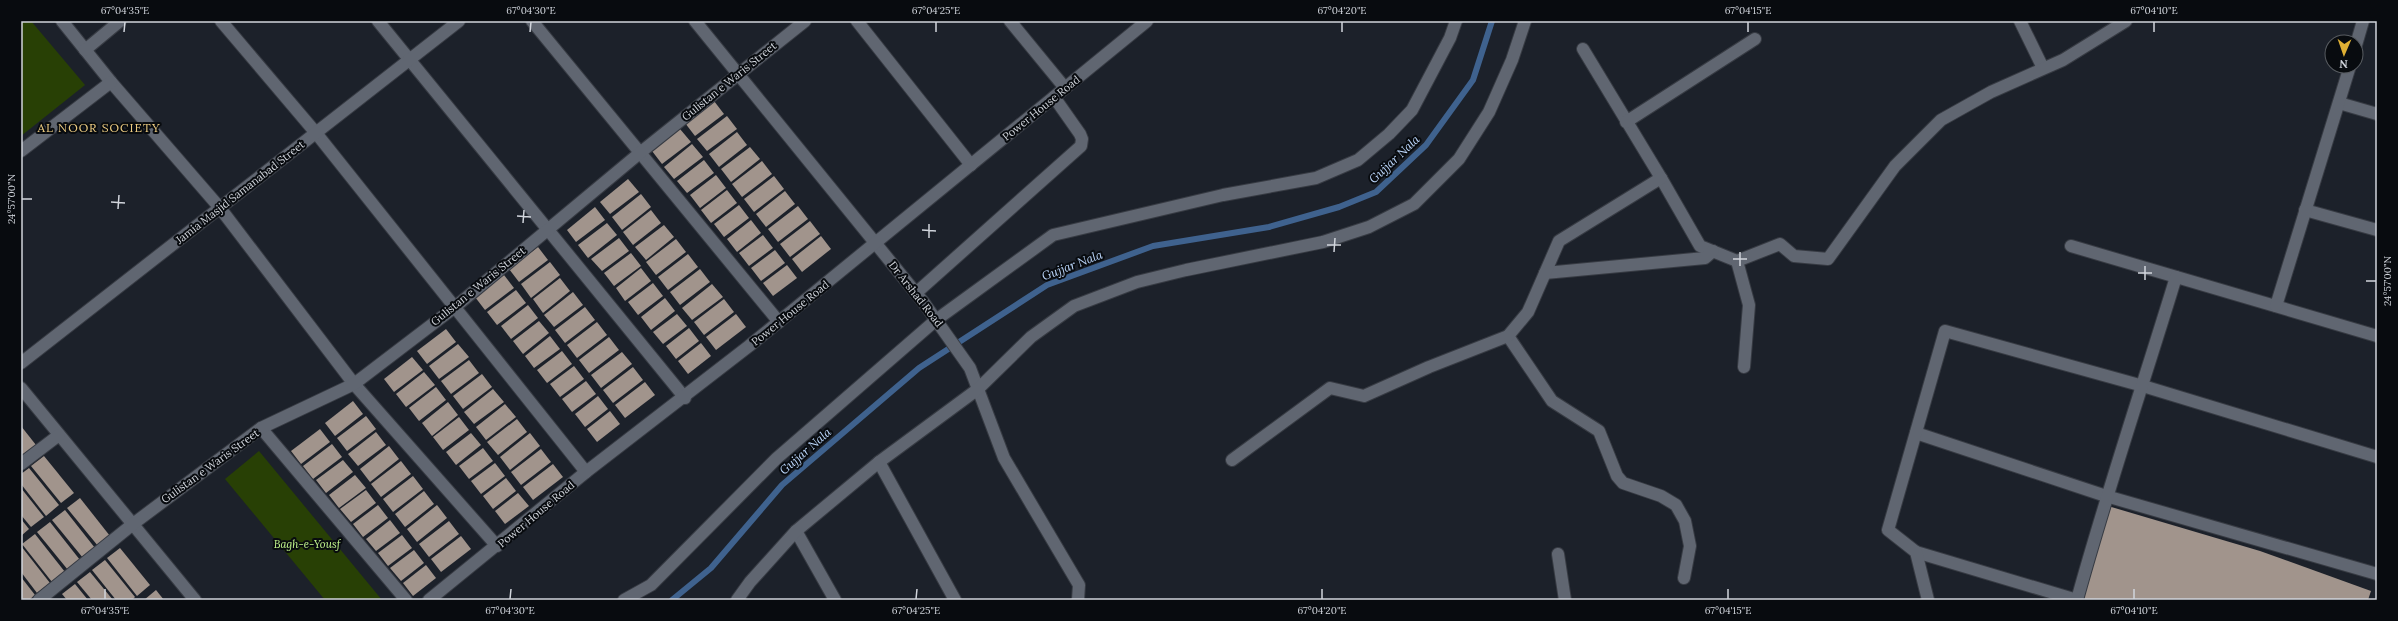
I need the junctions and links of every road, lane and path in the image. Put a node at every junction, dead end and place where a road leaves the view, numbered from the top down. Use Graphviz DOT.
graph roads {
  1 [pos="62,21"];
  2 [pos="120,21"];
  3 [pos="221,21"];
  4 [pos="378,21"];
  5 [pos="459,21"];
  6 [pos="532,21"];
  7 [pos="695,21"];
  8 [pos="805,21"];
  9 [pos="857,21"];
  10 [pos="1010,21"];
  11 [pos="1147,21"];
  12 [pos="1456,21"];
  13 [pos="1525,21"];
  14 [pos="2020,21"];
  15 [pos="2126,21"];
  16 [pos="2363,21"];
  17 [pos="2359,34"];
  18 [pos="1755,39"];
  19 [pos="1583,49"];
  20 [pos="85,50"];
  21 [pos="409,60"];
  22 [pos="2043,68"];
  23 [pos="737,73"];
  24 [pos="2347,74"];
  25 [pos="111,82"];
  26 [pos="1065,88"];
  27 [pos="1054,97"];
  28 [pos="2338,103"];
  29 [pos="2377,114"];
  30 [pos="1626,122"];
  31 [pos="316,133"];
  32 [pos="21,151"];
  33 [pos="640,152"];
  34 [pos="971,165"];
  35 [pos="1662,178"];
  36 [pos="220,208"];
  37 [pos="2305,210"];
  38 [pos="548,229"];
  39 [pos="2377,230"];
  40 [pos="876,243"];
  41 [pos="2071,246"];
  42 [pos="1713,251"];
  43 [pos="1737,261"];
  44 [pos="1545,273"];
  45 [pos="2176,277"];
  46 [pos="916,293"];
  47 [pos="2276,306"];
  48 [pos="455,307"];
  49 [pos="936,320"];
  50 [pos="779,322"];
  51 [pos="1508,336"];
  52 [pos="2377,336"];
  53 [pos="21,363"];
  54 [pos="1744,367"];
  55 [pos="354,384"];
  56 [pos="2143,386"];
  57 [pos="21,388"];
  58 [pos="978,389"];
  59 [pos="685,398"];
  60 [pos="262,428"];
  61 [pos="1916,433"];
  62 [pos="59,435"];
  63 [pos="2377,457"];
  64 [pos="1232,460"];
  65 [pos="879,462"];
  66 [pos="21,464"];
  67 [pos="586,472"];
  68 [pos="2106,496"];
  69 [pos="132,524"];
  70 [pos="796,531"];
  71 [pos="497,546"];
  72 [pos="1916,552"];
  73 [pos="1558,554"];
  74 [pos="2377,574"];
  75 [pos="1684,578"];
  76 [pos="39,600"];
  77 [pos="195,600"];
  78 [pos="406,600"];
  79 [pos="429,600"];
  80 [pos="624,600"];
  81 [pos="738,600"];
  82 [pos="835,600"];
  83 [pos="955,600"];
  84 [pos="1078,600"];
  85 [pos="1565,600"];
  86 [pos="1928,600"];
  87 [pos="2077,600"];
  1 -- 20 [label="street"];
  2 -- 20 [label="street"];
  3 -- 31 [label="street"];
  4 -- 21 [label="street"];
  5 -- 21 [label="street, Jamia Masjid Samanabad Street"];
  6 -- 33 [label="street"];
  7 -- 23 [label="street, Dr Arshad Road"];
  8 -- 23 [label="street, Gulistan e Waris Street"];
  9 -- 34 [label="street"];
  10 -- 26 [label="street"];
  11 -- 26 [label="street, Power House Road"];
  12 -- 49 [label="street"];
  13 -- 58 [label="street"];
  14 -- 22 [label="street"];
  15 -- 22 [label="street"];
  16 -- 17 [label="street"];
  18 -- 30 [label="street"];
  19 -- 30 [label="street"];
  20 -- 25 [label="street"];
  21 -- 31 [label="street, Jamia Masjid Samanabad Street"];
  21 -- 38 [label="street"];
  22 -- 43 [label="street"];
  23 -- 33 [label="street, Gulistan e Waris Street"];
  23 -- 40 [label="street, Dr Arshad Road"];
  24 -- 28 [label="street"];
  25 -- 32 [label="street"];
  25 -- 36 [label="street"];
  26 -- 27 [label="street, Power House Road"];
  27 -- 34 [label="street, Power House Road"];
  27 -- 46 [label="street"];
  28 -- 29 [label="street"];
  28 -- 37 [label="street"];
  30 -- 35 [label="street"];
  31 -- 36 [label="street, Jamia Masjid Samanabad Street"];
  31 -- 48 [label="street"];
  33 -- 38 [label="street, Gulistan e Waris Street"];
  33 -- 50 [label="street"];
  34 -- 40 [label="street, Power House Road"];
  35 -- 42 [label="street"];
  35 -- 44 [label="street"];
  36 -- 53 [label="street, Jamia Masjid Samanabad Street"];
  36 -- 55 [label="street"];
  37 -- 39 [label="street"];
  37 -- 47 [label="street"];
  38 -- 48 [label="street, Gulistan e Waris Street"];
  38 -- 59 [label="street"];
  40 -- 46 [label="street, Dr Arshad Road"];
  40 -- 50 [label="street, Power House Road"];
  41 -- 45 [label="street"];
  42 -- 43 [label="street"];
  42 -- 44 [label="street"];
  43 -- 54 [label="street"];
  44 -- 51 [label="street"];
  45 -- 47 [label="street"];
  45 -- 56 [label="street"];
  46 -- 49 [label="street, Dr Arshad Road"];
  47 -- 52 [label="street"];
  48 -- 55 [label="street, Gulistan e Waris Street"];
  48 -- 67 [label="street"];
  49 -- 58 [label="street, Dr Arshad Road"];
  49 -- 80 [label="street"];
  50 -- 59 [label="street, Power House Road"];
  51 -- 64 [label="street"];
  51 -- 75 [label="street"];
  55 -- 60 [label="street, Gulistan e Waris Street"];
  55 -- 71 [label="street"];
  56 -- 61 [label="street"];
  56 -- 63 [label="street"];
  56 -- 68 [label="street"];
  57 -- 62 [label="street"];
  58 -- 65 [label="street"];
  58 -- 84 [label="street, Dr Arshad Road"];
  59 -- 67 [label="street, Power House Road"];
  60 -- 69 [label="street, Gulistan e Waris Street"];
  60 -- 78 [label="street"];
  61 -- 68 [label="street"];
  61 -- 72 [label="street"];
  62 -- 66 [label="street"];
  62 -- 69 [label="street"];
  65 -- 70 [label="street"];
  65 -- 83 [label="street"];
  67 -- 71 [label="street, Power House Road"];
  68 -- 74 [label="street"];
  68 -- 87 [label="street"];
  69 -- 76 [label="street, Gulistan e Waris Street"];
  69 -- 77 [label="street"];
  70 -- 81 [label="street"];
  70 -- 82 [label="street"];
  71 -- 79 [label="street, Power House Road"];
  72 -- 86 [label="street"];
  72 -- 87 [label="street"];
  73 -- 85 [label="street"];
}
